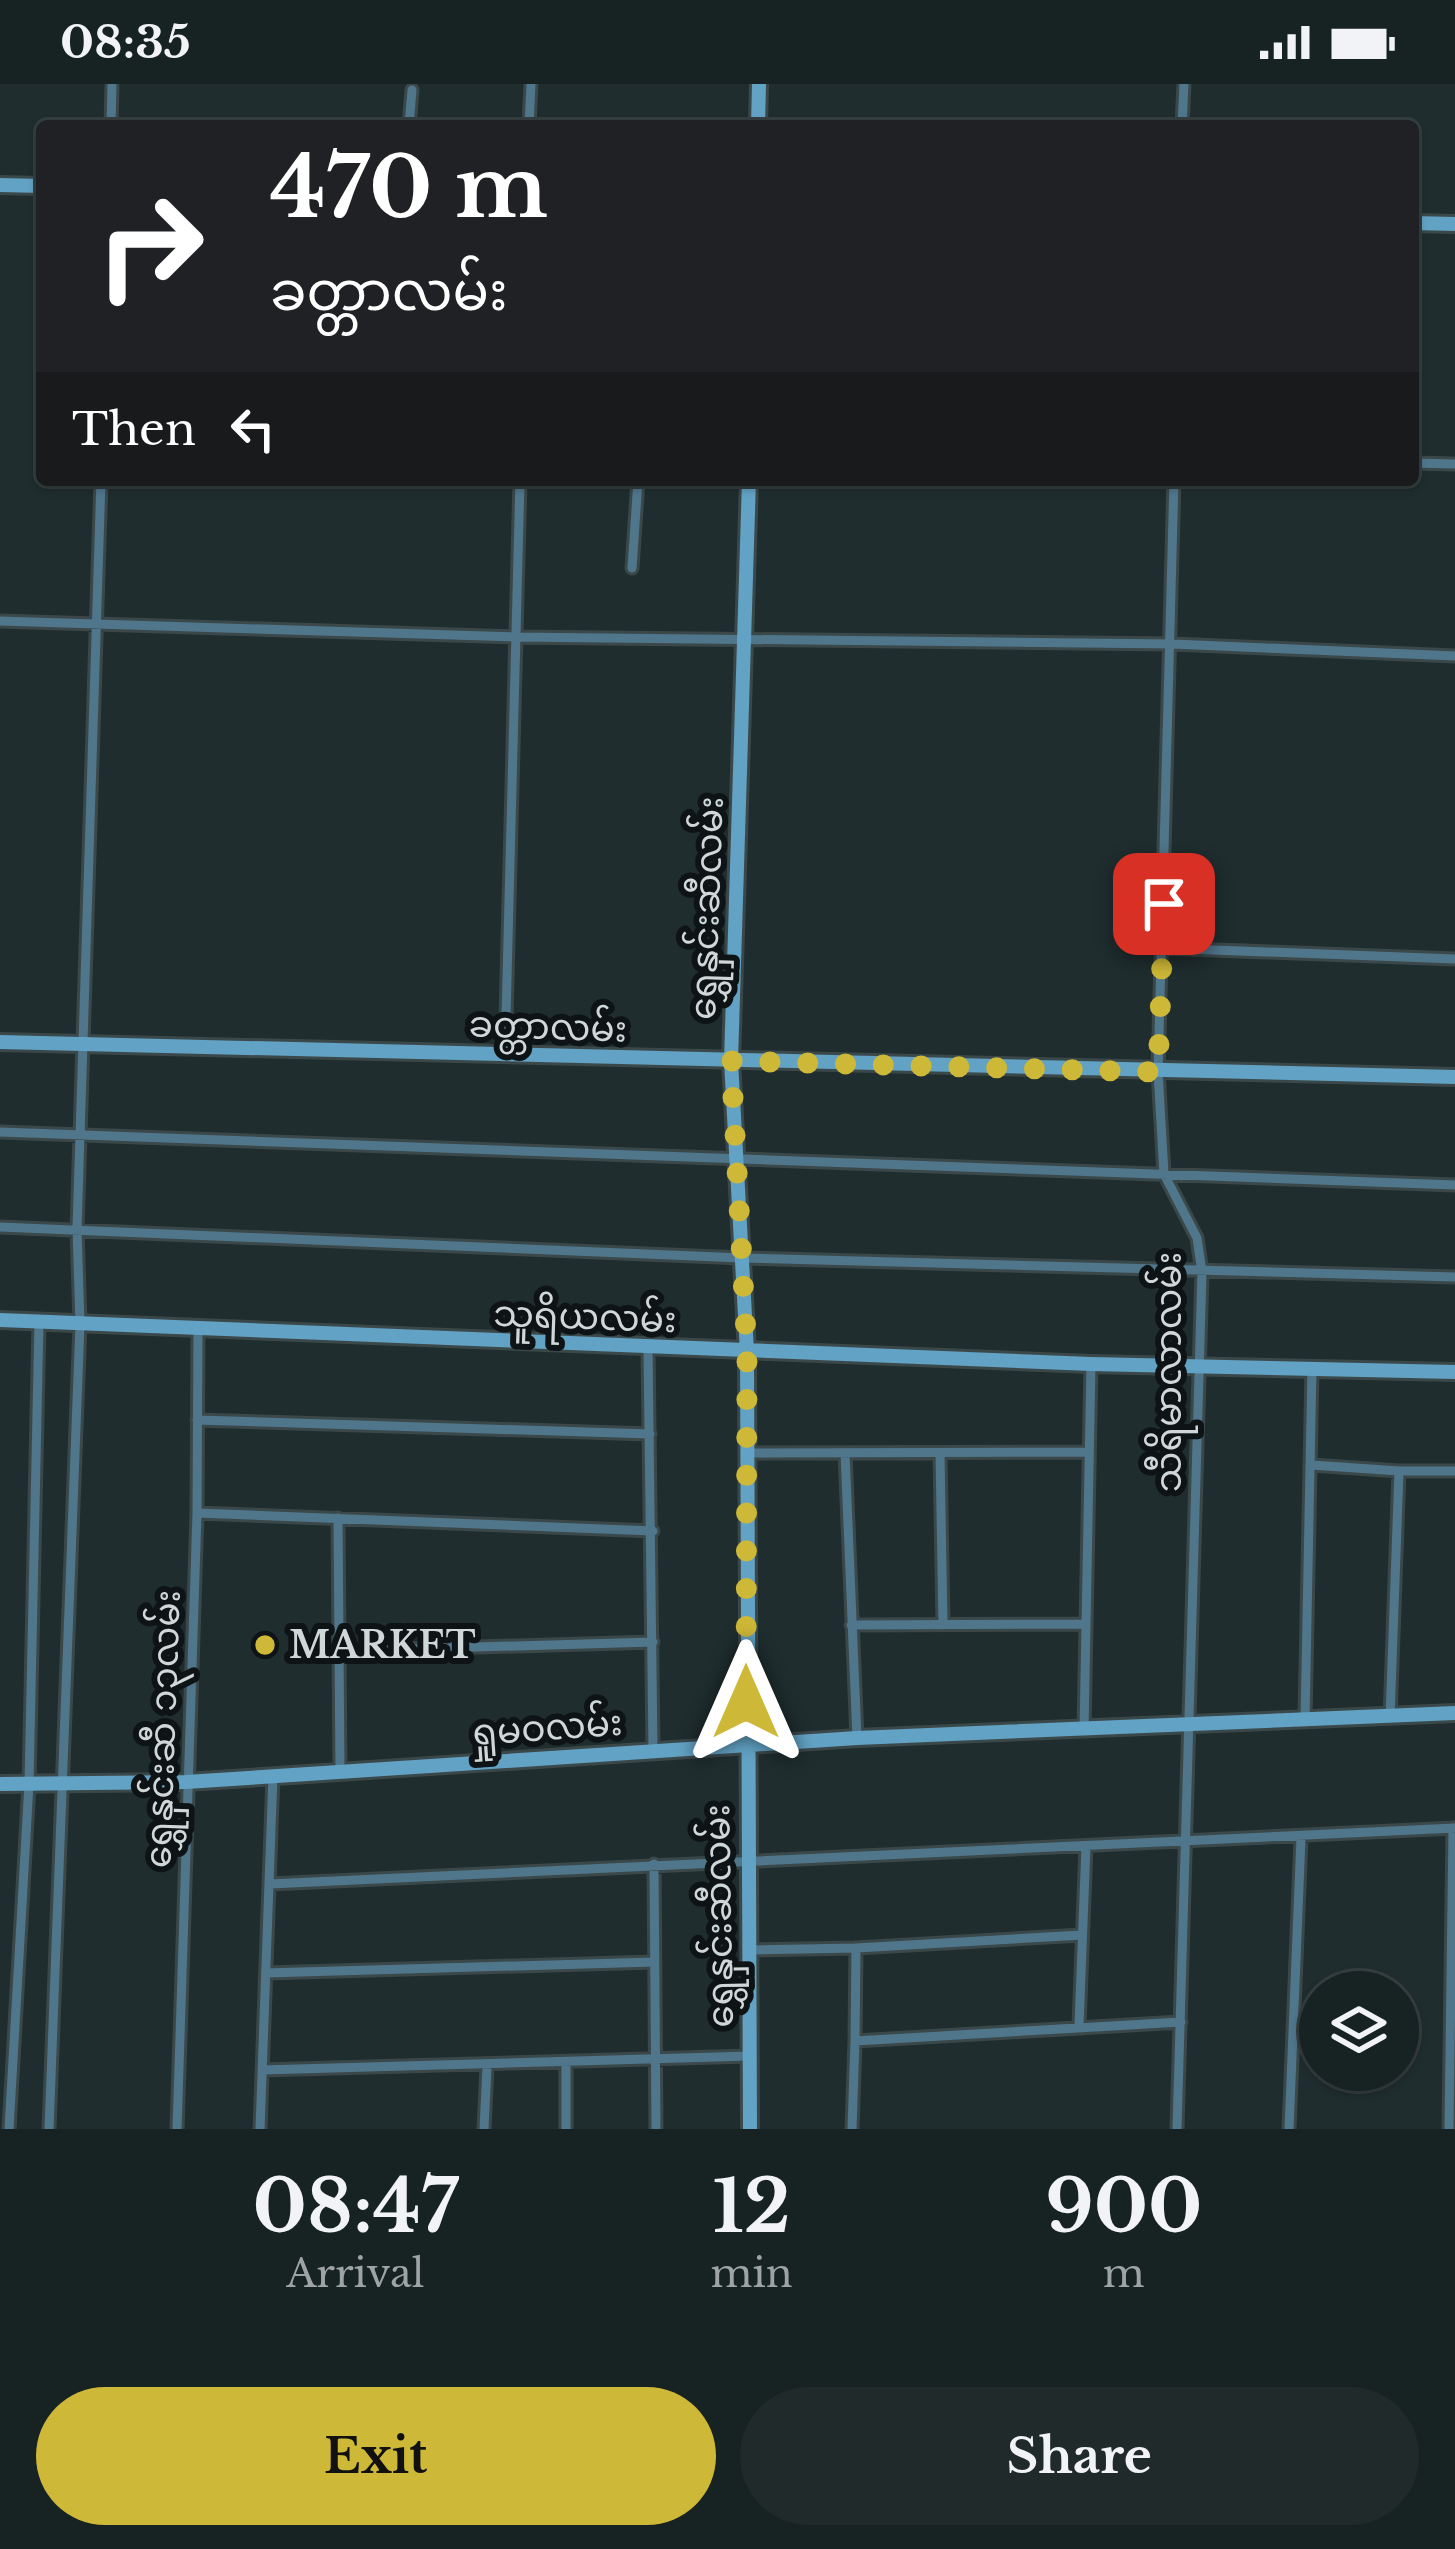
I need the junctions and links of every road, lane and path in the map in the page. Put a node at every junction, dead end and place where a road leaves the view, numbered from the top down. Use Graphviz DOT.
graph roads {
  1 [pos="112,84"];
  2 [pos="531,84"];
  3 [pos="759,84"];
  4 [pos="1184,84"];
  5 [pos="412,90"];
  6 [pos="111,120"];
  7 [pos="410,120"];
  8 [pos="529,120"];
  9 [pos="758,120"];
  10 [pos="1182,120"];
  11 [pos="0,185"];
  12 [pos="36,186"];
  13 [pos="1419,223"];
  14 [pos="1455,224"];
  15 [pos="1419,463"];
  16 [pos="1455,464"];
  17 [pos="101,486"];
  18 [pos="520,486"];
  19 [pos="638,486"];
  20 [pos="748,486"];
  21 [pos="1174,486"];
  22 [pos="632,568"];
  23 [pos="0,621"];
  24 [pos="97,624"];
  25 [pos="516,638"];
  26 [pos="744,641"];
  27 [pos="1172,644"];
  28 [pos="1455,656"];
  29 [pos="1162,948"];
  30 [pos="1455,958"];
  31 [pos="0,1042"];
  32 [pos="83,1044"];
  33 [pos="505,1055"];
  34 [pos="731,1061"];
  35 [pos="1158,1072"];
  36 [pos="1455,1077"];
  37 [pos="0,1132"];
  38 [pos="80,1135"];
  39 [pos="736,1159"];
  40 [pos="1164,1174"];
  41 [pos="1455,1185"];
  42 [pos="0,1227"];
  43 [pos="77,1229"];
  44 [pos="742,1258"];
  45 [pos="1202,1272"];
  46 [pos="1455,1277"];
  47 [pos="0,1320"];
  48 [pos="39,1322"];
  49 [pos="80,1324"];
  50 [pos="198,1331"];
  51 [pos="648,1348"];
  52 [pos="747,1352"];
  53 [pos="1091,1364"];
  54 [pos="1198,1368"];
  55 [pos="1312,1368"];
  56 [pos="1455,1372"];
  57 [pos="197,1420"];
  58 [pos="650,1434"];
  59 [pos="1087,1452"];
  60 [pos="747,1453"];
  61 [pos="844,1453"];
  62 [pos="940,1453"];
  63 [pos="1312,1465"];
  64 [pos="1399,1471"];
  65 [pos="1455,1471"];
  66 [pos="197,1513"];
  67 [pos="338,1518"];
  68 [pos="653,1531"];
  69 [pos="943,1624"];
  70 [pos="1084,1624"];
  71 [pos="851,1625"];
  72 [pos="653,1642"];
  73 [pos="339,1651"];
  74 [pos="1455,1713"];
  75 [pos="1390,1718"];
  76 [pos="1305,1719"];
  77 [pos="1191,1726"];
  78 [pos="1084,1730"];
  79 [pos="857,1738"];
  80 [pos="746,1744"];
  81 [pos="653,1750"];
  82 [pos="340,1771"];
  83 [pos="273,1775"];
  84 [pos="187,1782"];
  85 [pos="59,1783"];
  86 [pos="0,1784"];
  87 [pos="29,1784"];
  88 [pos="1454,1828"];
  89 [pos="1301,1838"];
  90 [pos="1187,1843"];
  91 [pos="1086,1847"];
  92 [pos="747,1859"];
  93 [pos="654,1864"];
  94 [pos="270,1884"];
  95 [pos="1082,1935"];
  96 [pos="856,1948"];
  97 [pos="748,1950"];
  98 [pos="655,1962"];
  99 [pos="266,1973"];
  100 [pos="1181,2022"];
  101 [pos="1078,2025"];
  102 [pos="855,2041"];
  103 [pos="750,2056"];
  104 [pos="655,2058"];
  105 [pos="566,2065"];
  106 [pos="487,2066"];
  107 [pos="262,2070"];
  108 [pos="9,2129"];
  109 [pos="49,2129"];
  110 [pos="177,2129"];
  111 [pos="260,2129"];
  112 [pos="484,2129"];
  113 [pos="566,2129"];
  114 [pos="656,2129"];
  115 [pos="750,2129"];
  116 [pos="851,2129"];
  117 [pos="1177,2129"];
  118 [pos="1289,2129"];
  119 [pos="1449,2129"];
  1 -- 6 [label="street"];
  2 -- 8 [label="street"];
  3 -- 9 [label="street"];
  4 -- 10 [label="street"];
  5 -- 7 [label="street"];
  11 -- 12 [label="street"];
  13 -- 14 [label="street"];
  15 -- 16 [label="street"];
  17 -- 24 [label="street"];
  18 -- 25 [label="street"];
  19 -- 22 [label="street"];
  20 -- 26 [label="street, ရွှေနှင်းဆီလမ်း"];
  21 -- 27 [label="street, သီရိမာလာလမ်း"];
  23 -- 24 [label="street"];
  24 -- 25 [label="street"];
  24 -- 32 [label="street"];
  25 -- 26 [label="street"];
  25 -- 33 [label="street"];
  26 -- 27 [label="street"];
  26 -- 34 [label="street, ရွှေနှင်းဆီလမ်း"];
  27 -- 28 [label="street"];
  27 -- 29 [label="street, သီရိမာလာလမ်း"];
  29 -- 30 [label="street"];
  29 -- 35 [label="street, သီရိမာလာလမ်း"];
  31 -- 32 [label="street, ခတ္တာလမ်း"];
  32 -- 33 [label="street, ခတ္တာလမ်း"];
  32 -- 38 [label="street"];
  33 -- 34 [label="street, ခတ္တာလမ်း"];
  34 -- 35 [label="street, ခတ္တာလမ်း"];
  34 -- 39 [label="street, ရွှေနှင်းဆီလမ်း"];
  35 -- 36 [label="street, ခတ္တာလမ်း"];
  35 -- 40 [label="street, သီရိမာလာလမ်း"];
  37 -- 38 [label="street"];
  38 -- 39 [label="street"];
  38 -- 43 [label="street"];
  39 -- 40 [label="street"];
  39 -- 44 [label="street, ရွှေနှင်းဆီလမ်း"];
  40 -- 41 [label="street"];
  40 -- 45 [label="street, သီရိမာလာလမ်း"];
  42 -- 43 [label="street"];
  43 -- 44 [label="street"];
  43 -- 49 [label="street"];
  44 -- 45 [label="street"];
  44 -- 52 [label="street, ရွှေနှင်းဆီလမ်း"];
  45 -- 46 [label="street"];
  45 -- 54 [label="street, သီရိမာလာလမ်း"];
  47 -- 48 [label="street, သူရိယလမ်း"];
  48 -- 49 [label="street, သူရိယလမ်း"];
  48 -- 87 [label="street"];
  49 -- 50 [label="street, သူရိယလမ်း"];
  49 -- 85 [label="street"];
  50 -- 51 [label="street, သူရိယလမ်း"];
  50 -- 57 [label="street, ရွှေနှင်းဆီ ၁၃လမ်း"];
  51 -- 52 [label="street, သူရိယလမ်း"];
  51 -- 58 [label="street"];
  52 -- 53 [label="street, သူရိယလမ်း"];
  52 -- 60 [label="street, ရွှေနှင်းဆီလမ်း"];
  53 -- 54 [label="street, သူရိယလမ်း"];
  53 -- 59 [label="street"];
  54 -- 55 [label="street, သူရိယလမ်း"];
  54 -- 77 [label="street, သီရိမာလာလမ်း"];
  55 -- 56 [label="street, သူရိယလမ်း"];
  55 -- 63 [label="street"];
  57 -- 58 [label="street"];
  57 -- 66 [label="street, ရွှေနှင်းဆီ ၁၃လမ်း"];
  58 -- 68 [label="street"];
  59 -- 62 [label="street"];
  59 -- 70 [label="street"];
  60 -- 61 [label="street"];
  60 -- 80 [label="street, ရွှေနှင်းဆီလမ်း"];
  61 -- 62 [label="street"];
  61 -- 71 [label="street"];
  62 -- 69 [label="street"];
  63 -- 64 [label="street"];
  63 -- 76 [label="street"];
  64 -- 65 [label="street"];
  64 -- 75 [label="street"];
  66 -- 67 [label="street"];
  66 -- 84 [label="street, ရွှေနှင်းဆီ ၁၃လမ်း"];
  67 -- 68 [label="street"];
  67 -- 73 [label="street"];
  68 -- 72 [label="street"];
  69 -- 70 [label="street"];
  69 -- 71 [label="street"];
  70 -- 78 [label="street"];
  71 -- 79 [label="street"];
  72 -- 73 [label="street"];
  72 -- 81 [label="street"];
  73 -- 82 [label="street"];
  74 -- 75 [label="street, ရှုမဝလမ်း"];
  75 -- 76 [label="street, ရှုမဝလမ်း"];
  76 -- 77 [label="street, ရှုမဝလမ်း"];
  77 -- 78 [label="street, ရှုမဝလမ်း"];
  77 -- 90 [label="street, သီရိမာလာလမ်း"];
  78 -- 79 [label="street, ရှုမဝလမ်း"];
  79 -- 80 [label="street, ရှုမဝလမ်း"];
  80 -- 81 [label="street, ရှုမဝလမ်း"];
  80 -- 92 [label="street, ရွှေနှင်းဆီလမ်း"];
  81 -- 82 [label="street, ရှုမဝလမ်း"];
  82 -- 83 [label="street, ရှုမဝလမ်း"];
  83 -- 84 [label="street, ရှုမဝလမ်း"];
  83 -- 94 [label="street"];
  84 -- 85 [label="street, ရှုမဝလမ်း"];
  84 -- 110 [label="street, ရွှေနှင်းဆီ ၁၃လမ်း"];
  85 -- 87 [label="street, ရှုမဝလမ်း"];
  85 -- 109 [label="street"];
  86 -- 87 [label="street, ရှုမဝလမ်း"];
  87 -- 108 [label="street"];
  88 -- 89 [label="street"];
  88 -- 119 [label="street"];
  89 -- 90 [label="street"];
  89 -- 118 [label="street"];
  90 -- 91 [label="street"];
  90 -- 100 [label="street, သီရိမာလာလမ်း"];
  91 -- 92 [label="street"];
  91 -- 95 [label="street"];
  92 -- 93 [label="street"];
  92 -- 97 [label="street, ရွှေနှင်းဆီလမ်း"];
  93 -- 94 [label="street"];
  93 -- 98 [label="street"];
  94 -- 99 [label="street"];
  95 -- 96 [label="street"];
  95 -- 101 [label="street"];
  96 -- 97 [label="street"];
  96 -- 102 [label="street"];
  97 -- 103 [label="street, ရွှေနှင်းဆီလမ်း"];
  98 -- 99 [label="street"];
  98 -- 104 [label="street"];
  99 -- 107 [label="street"];
  100 -- 101 [label="street"];
  100 -- 117 [label="street, သီရိမာလာလမ်း"];
  101 -- 102 [label="street"];
  102 -- 116 [label="street"];
  103 -- 104 [label="street"];
  103 -- 115 [label="street, ရွှေနှင်းဆီလမ်း"];
  104 -- 105 [label="street"];
  104 -- 114 [label="street"];
  105 -- 106 [label="street"];
  105 -- 113 [label="street"];
  106 -- 107 [label="street"];
  106 -- 112 [label="street"];
  107 -- 111 [label="street"];
}
